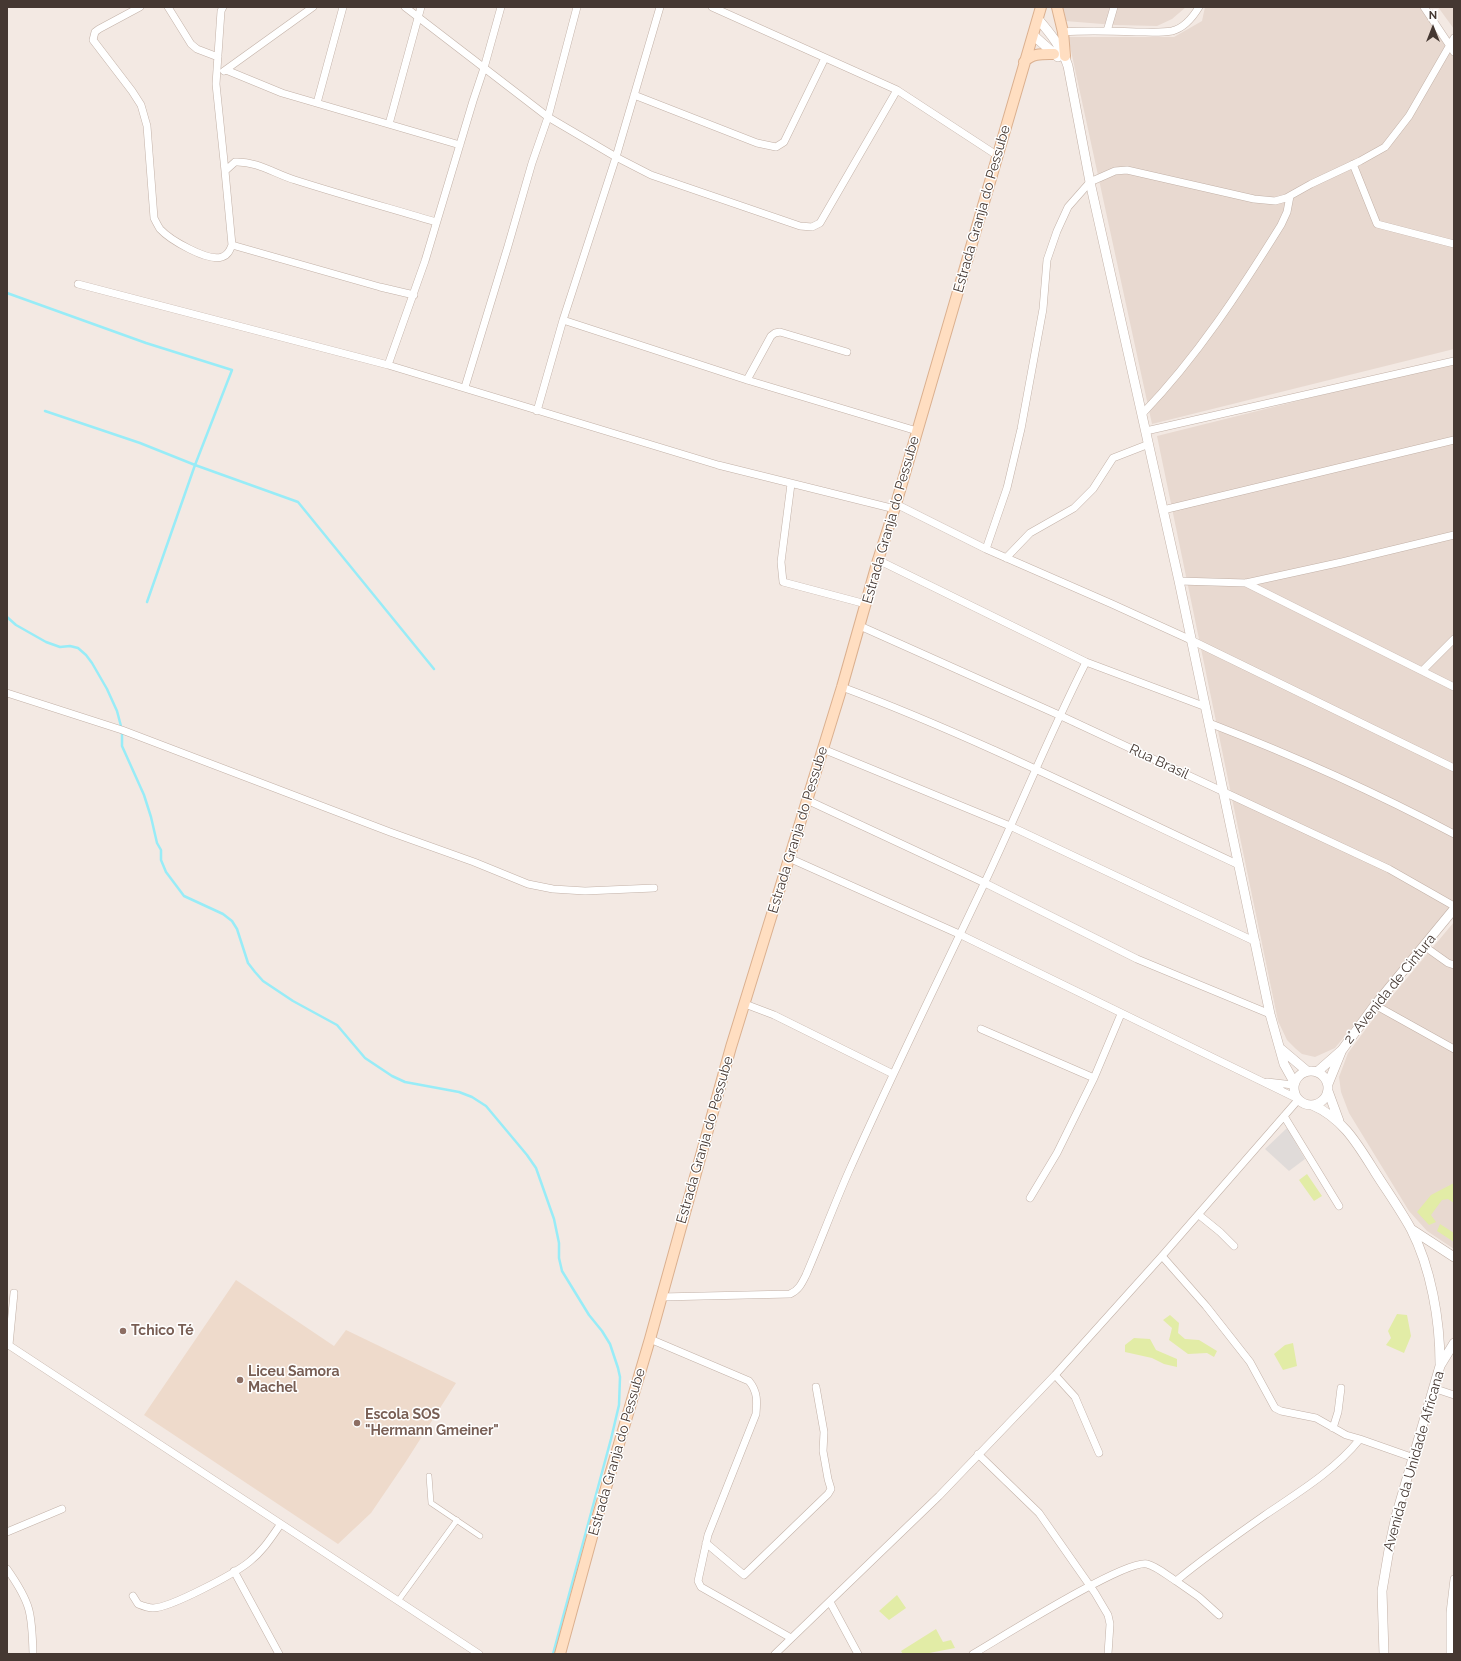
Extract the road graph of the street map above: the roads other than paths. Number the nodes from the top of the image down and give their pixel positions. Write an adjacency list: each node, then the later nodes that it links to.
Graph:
1 (140, 7): 47 (street)
2 (168, 7): 26 (street)
3 (314, 7): 31 (street)
4 (343, 7): 35 (street)
5 (405, 7): 17 (street)
6 (421, 7): 17 (street)
7 (501, 7): 30 (street)
8 (577, 7): 36 (street)
9 (660, 7): 34 (street)
10 (712, 7): 27 (street)
11 (1038, 7): 18 (main road, Estrada Granja do Pessube)
12 (1057, 7): 20 (main road)
13 (1114, 7): 19 (street)
14 (1199, 7): 19 (street)
15 (1424, 7): 23 (street)
16 (222, 8): 26 (street)
17 (419, 17): 30 (street); 37 (street)
18 (1038, 19): 21 (main road, Estrada Granja do Pessube); 25 (street)
19 (1107, 31): 20 (street)
20 (1063, 32): 25 (main road)
21 (1033, 35): 24 (street); 28 (main road, Estrada Granja do Pessube)
22 (1454, 38): 23 (street)
23 (1452, 49): 41 (street)
24 (1054, 54): 28 (main road); 29 (street)
25 (1065, 56): 29 (street)
26 (218, 57): 32 (street)
27 (825, 58): 33 (street); 34 (street)
28 (1024, 62): 39 (main road, Estrada Granja do Pessube)
29 (1068, 66): 43 (street)
30 (484, 68): 36 (street); 38 (street)
31 (226, 70): 32 (street); 35 (street)
32 (217, 76): 42 (street)
33 (897, 90): 39 (street); 40 (street)
34 (634, 95): 40 (street)
35 (317, 103): 37 (street)
36 (548, 117): 40 (street); 55 (street)
37 (388, 124): 38 (street)
38 (460, 145): 45 (street)
39 (998, 156): 58 (main road, Estrada Granja do Pessube)
40 (616, 157): 50 (street)
41 (1353, 164): 44 (street); 46 (street)
42 (225, 171): 45 (street); 47 (street)
43 (1090, 182): 44 (street); 57 (street); 66 (street)
44 (1290, 196): 57 (street)
45 (436, 222): 49 (street)
46 (1454, 244)
47 (232, 245): 49 (street)
48 (78, 284): 53 (street)
49 (414, 295): 53 (street)
50 (563, 320): 54 (street); 56 (street)
51 (847, 352): 54 (street)
52 (1454, 361): 59 (street)
53 (388, 365): 55 (street)
54 (747, 380): 58 (street)
55 (465, 387): 56 (street)
56 (537, 411): 62 (street)
57 (1143, 413): 59 (street)
58 (917, 431): 63 (main road, Estrada Granja do Pessube)
59 (1146, 431): 61 (street)
60 (1454, 440): 64 (street)
61 (1149, 444): 64 (street); 67 (street)
62 (791, 484): 63 (street); 71 (street)
63 (895, 507): 66 (street); 68 (main road, Estrada Granja do Pessube)
64 (1163, 510): 69 (street)
65 (1454, 535): 70 (street)
66 (986, 549): 67 (street)
67 (1006, 558): 74 (street)
68 (878, 560): 71 (main road, Estrada Granja do Pessube); 75 (street)
69 (1179, 581): 70 (street); 74 (street)
70 (1246, 583): 76 (street)
71 (866, 604): 72 (main road, Estrada Granja do Pessube)
72 (860, 626): 78 (main road, Estrada Granja do Pessube); 81 (street, Rua Brasil)
73 (1454, 639): 76 (street)
74 (1191, 640): 80 (street); 84 (street)
75 (1086, 662): 80 (street); 81 (street)
76 (1422, 671): 77 (street)
77 (1454, 686)
78 (842, 687): 83 (main road, Estrada Granja do Pessube); 85 (street)
79 (7, 692): 93 (street)
80 (1206, 707): 82 (street)
81 (1059, 715): 85 (street); 86 (street, Rua Brasil)
82 (1209, 723): 86 (street); 89 (street)
83 (823, 749): 87 (main road, Estrada Granja do Pessube); 88 (street)
84 (1454, 768)
85 (1036, 770): 88 (street); 91 (street)
86 (1225, 793): 91 (street); 94 (street, Rua Brasil)
87 (807, 800): 90 (main road, Estrada Granja do Pessube); 92 (street)
88 (1010, 826): 92 (street); 96 (street)
89 (1454, 834)
90 (789, 858): 95 (street); 99 (main road, Estrada Granja do Pessube)
91 (1239, 865): 96 (street)
92 (985, 883): 95 (street); 102 (street)
93 (654, 888)
94 (1454, 908): 97 (street, 2° Avenida de Cintura)
95 (959, 934): 101 (street); 109 (street)
96 (1256, 942): 102 (street)
97 (1424, 946): 98 (street); 100 (street, 2° Avenida de Cintura)
98 (1454, 965)
99 (745, 1004): 109 (street); 126 (main road, Estrada Granja do Pessube)
100 (1376, 1005): 105 (street); 106 (street, 2° Avenida de Cintura)
101 (1122, 1014): 110 (street); 111 (street)
102 (1270, 1014): 104 (street)
103 (981, 1029): 110 (street)
104 (1281, 1049): 107 (street); 112 (street)
105 (1454, 1049)
106 (1342, 1050): 108 (street); 113 (street)
107 (1307, 1071): 108 (street); 112 (street)
108 (1317, 1072): 113 (street)
109 (893, 1074): 126 (street)
110 (1094, 1078): 118 (street)
111 (1264, 1082): 112 (street); 114 (street)
112 (1294, 1084): 114 (street)
113 (1328, 1087): 115 (street); 117 (street)
114 (1297, 1099): 115 (street); 116 (street)
115 (1312, 1105): 117 (street)
116 (1284, 1116): 119 (street); 120 (street)
117 (1339, 1121): 121 (street)
118 (1030, 1198)
119 (1339, 1206)
120 (1199, 1215): 122 (street); 123 (street)
121 (1411, 1229): 124 (street); 130 (street)
122 (1234, 1246)
123 (1162, 1256): 131 (street); 136 (street)
124 (1454, 1257)
125 (14, 1293): 129 (street)
126 (661, 1297): 127 (main road, Estrada Granja do Pessube)
127 (650, 1339): 147 (street); 161 (main road, Estrada Granja do Pessube)
128 (1454, 1343): 130 (street, Avenida da Unidade Africana)
129 (8, 1345): 144 (street)
130 (1440, 1366): 134 (street, Avenida da Unidade Africana)
131 (1055, 1375): 138 (street); 139 (street)
132 (816, 1387): 147 (street)
133 (1341, 1388): 136 (street)
134 (1434, 1388): 135 (street); 140 (street, Avenida da Unidade Africana)
135 (1454, 1394)
136 (1333, 1428): 137 (street)
137 (1360, 1439): 140 (street); 151 (street)
138 (1099, 1453)
139 (978, 1454): 152 (street); 155 (street)
140 (1414, 1458): 166 (street, Avenida da Unidade Africana)
141 (429, 1476): 143 (street)
142 (62, 1509): 145 (street)
143 (457, 1520): 146 (street); 154 (street)
144 (280, 1524): 149 (street); 154 (street)
145 (7, 1532)
146 (480, 1536)
147 (706, 1543): 157 (street)
148 (7, 1569): 158 (street)
149 (234, 1571): 153 (street); 159 (street)
150 (1454, 1579): 167 (street)
151 (1176, 1581): 152 (street); 156 (street)
152 (1089, 1585): 164 (street); 165 (street)
153 (133, 1596)
154 (398, 1601): 160 (street)
155 (830, 1602): 157 (street); 163 (street)
156 (1220, 1615)
157 (791, 1638): 162 (street)
158 (33, 1654)
159 (279, 1654)
160 (479, 1654)
161 (560, 1654)
162 (775, 1654)
163 (858, 1654)
164 (973, 1654)
165 (1108, 1654)
166 (1384, 1654)
167 (1450, 1654)

